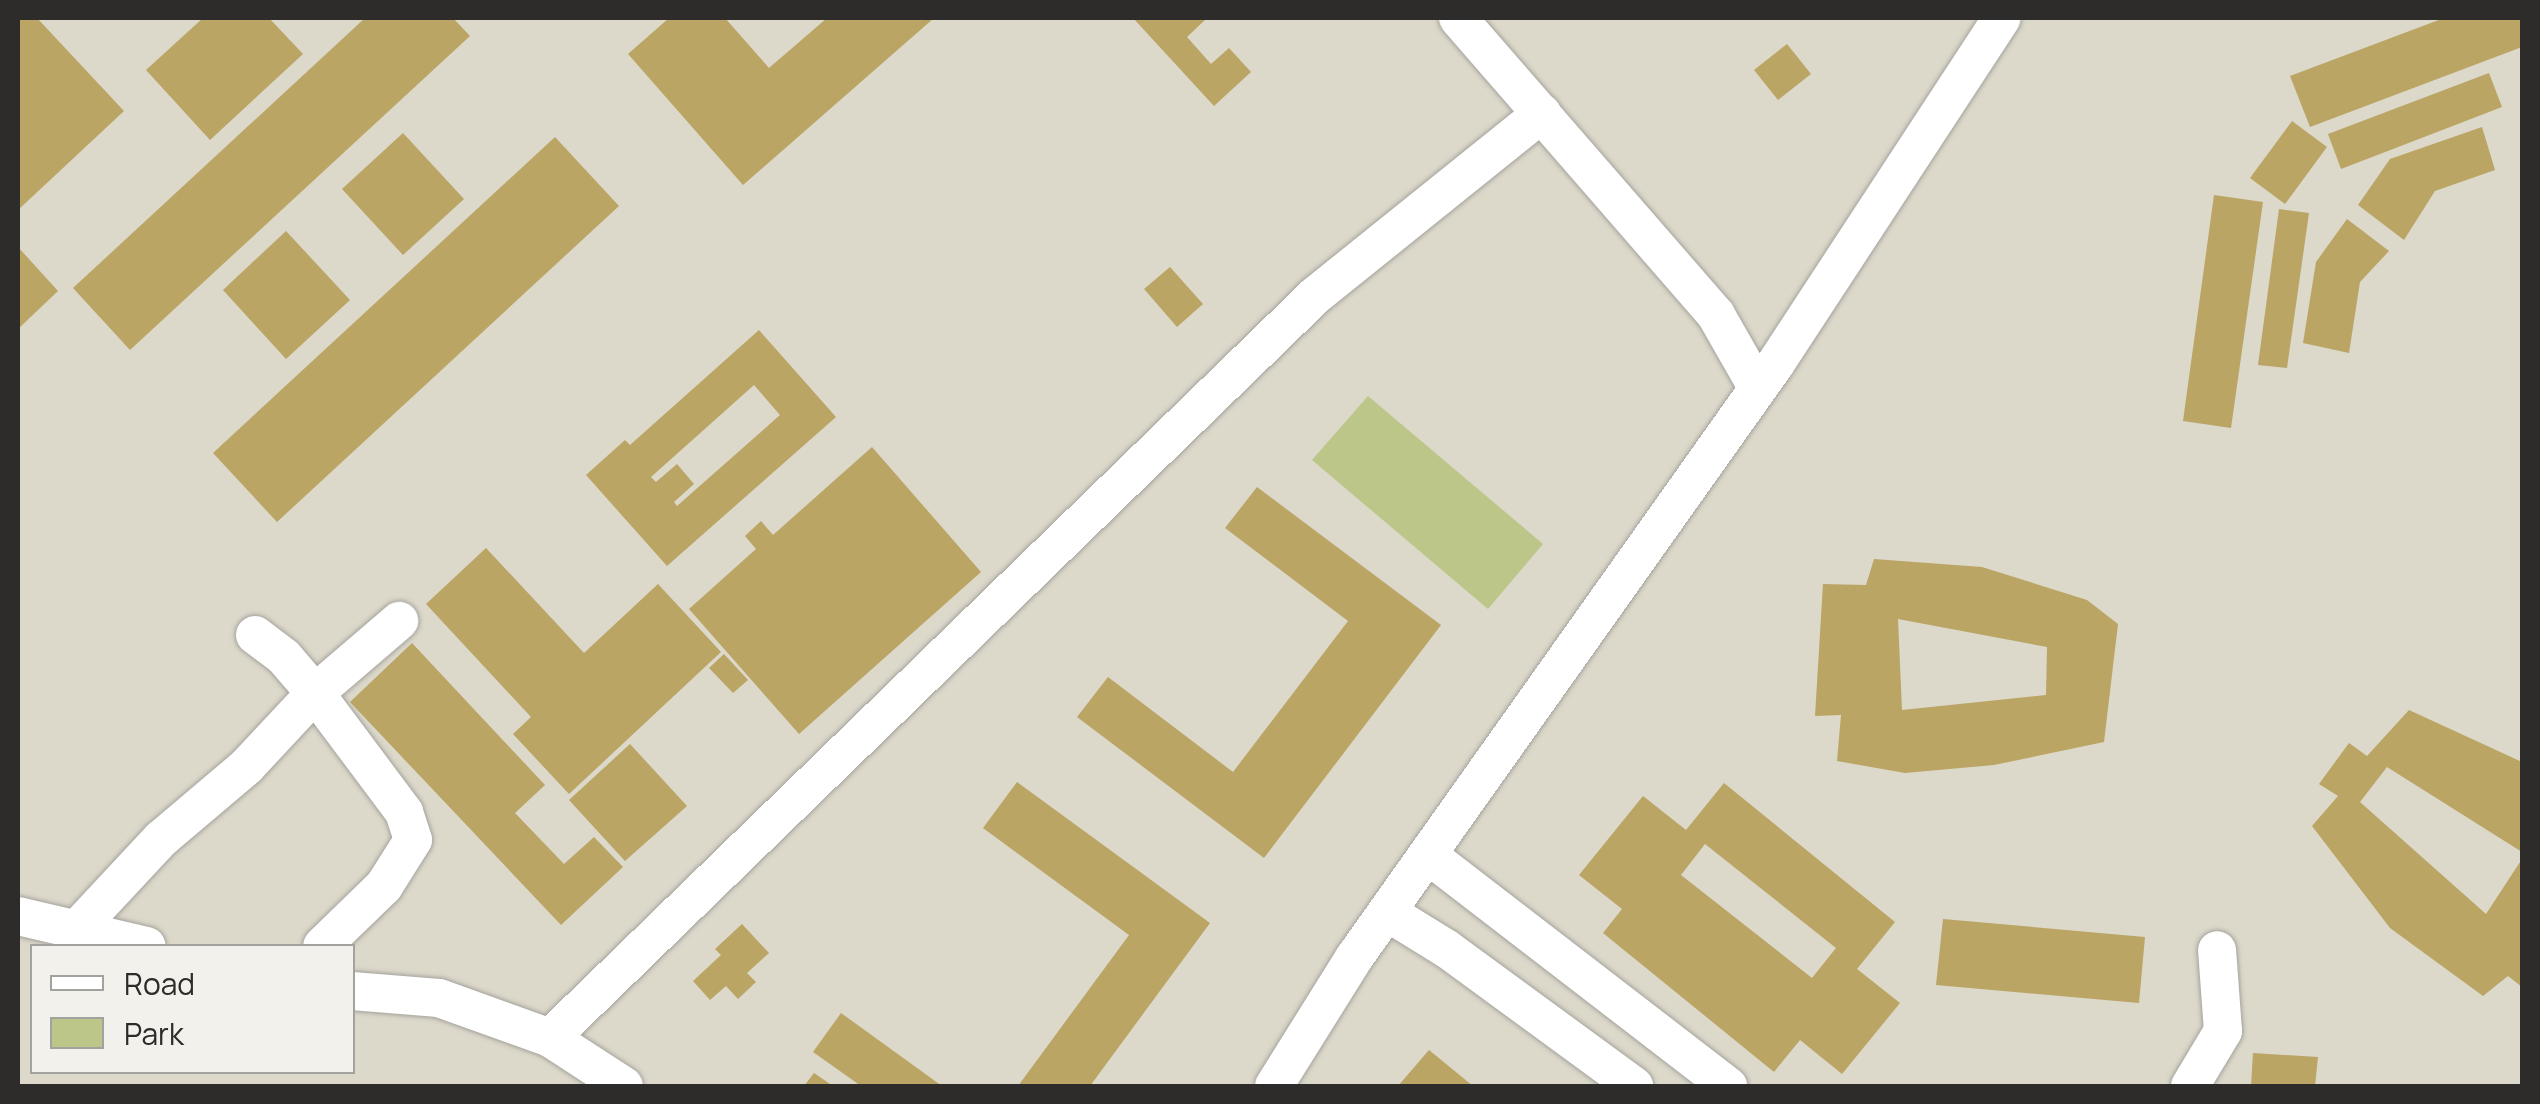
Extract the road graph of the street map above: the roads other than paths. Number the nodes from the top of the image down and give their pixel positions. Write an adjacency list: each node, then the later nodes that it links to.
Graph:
1 (1458, 18): 3 (street)
2 (2002, 18): 4 (street)
3 (1542, 113): 4 (street); 16 (street)
4 (1757, 387): 8 (street)
5 (398, 621): 7 (street)
6 (256, 635): 7 (street)
7 (315, 693): 11 (street); 13 (street)
8 (1428, 856): 9 (street); 20 (street)
9 (1388, 912): 18 (street); 19 (street)
10 (18, 916): 11 (street)
11 (77, 930): 12 (street)
12 (138, 944)
13 (324, 944)
14 (2217, 950): 21 (street)
15 (355, 991): 16 (street)
16 (550, 1038): 17 (street)
17 (624, 1086)
18 (1274, 1086)
19 (1634, 1086)
20 (1728, 1086)
21 (2190, 1086)

